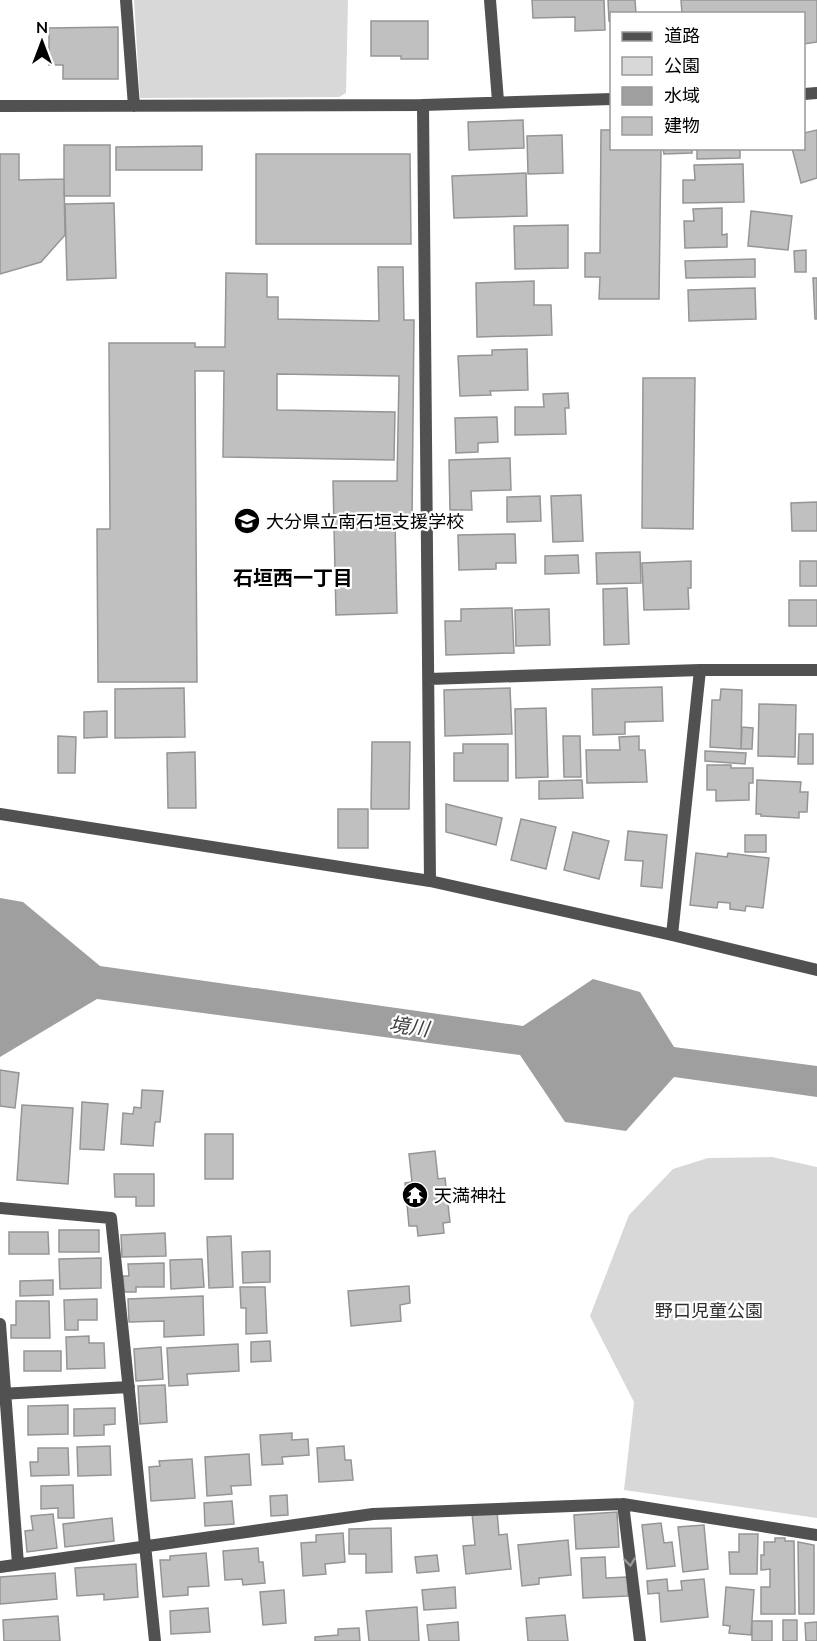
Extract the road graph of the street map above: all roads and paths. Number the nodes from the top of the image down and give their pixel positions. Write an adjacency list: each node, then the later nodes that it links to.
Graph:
1 (126, 0): 7 (street)
2 (490, 0): 4 (street)
3 (610, 99): 4 (street)
4 (498, 101): 5 (street)
5 (423, 105): 7 (street); 10 (street)
6 (0, 106): 7 (street)
7 (134, 106)
8 (700, 670): 9 (street); 10 (street); 13 (street)
9 (817, 670)
10 (429, 679): 12 (street)
11 (0, 814): 12 (street)
12 (430, 881): 13 (street)
13 (672, 935): 14 (street)
14 (817, 970)
15 (0, 1208): 17 (street)
16 (0, 1324): 18 (street)
17 (129, 1387): 18 (street); 21 (street)
18 (3, 1393): 22 (street)
19 (623, 1503): 20 (street); 21 (street); 25 (street, one-way to 25)
20 (817, 1535)
21 (145, 1545): 22 (street); 24 (street)
22 (18, 1564): 23 (street)
23 (0, 1567)
24 (154, 1641)
25 (640, 1641)

